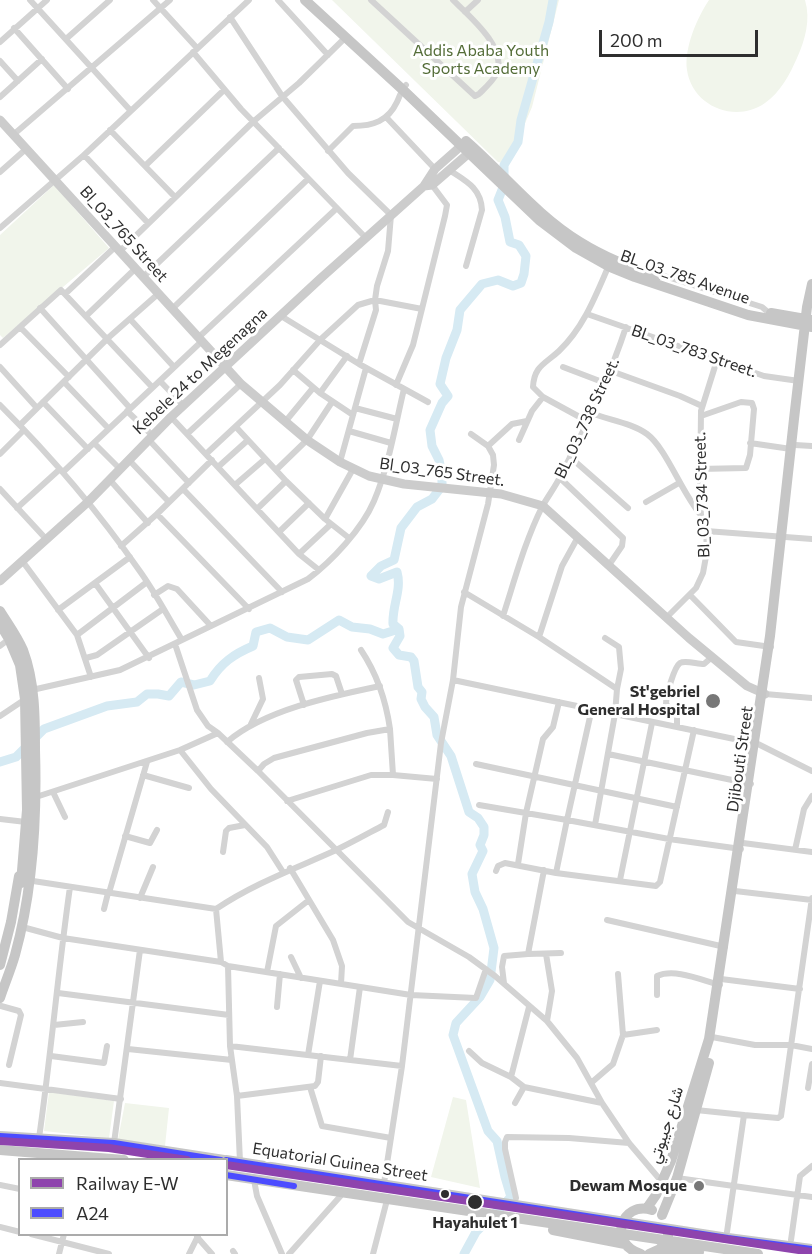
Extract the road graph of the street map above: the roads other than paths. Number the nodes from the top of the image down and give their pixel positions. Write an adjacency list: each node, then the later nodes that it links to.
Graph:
1 (30, 0): 13 (street)
2 (47, 0): 13 (street)
3 (110, 0): 19 (street)
4 (153, 0): 14 (street)
5 (170, 0): 14 (street)
6 (249, 0): 16 (street)
7 (278, 0): 22 (street)
8 (305, 0): 18 (main road)
9 (314, 0): 27 (main road)
10 (371, 0): 15 (street)
11 (453, 0): 15 (street)
12 (478, 0): 15 (street)
13 (38, 8): 17 (street); 19 (street)
14 (161, 9): 21 (street); 25 (street)
15 (465, 12)
16 (230, 17): 21 (street); 30 (street)
17 (14, 28): 20 (street); 23 (street)
18 (346, 37): 22 (street); 27 (main road)
19 (66, 39): 25 (street)
20 (0, 42)
21 (195, 50): 29 (street); 32 (street)
22 (328, 55): 30 (street)
23 (42, 59): 26 (street); 28 (street)
24 (0, 61): 26 (street)
25 (92, 68): 28 (street); 32 (street)
26 (18, 81): 31 (street)
27 (404, 87): 33 (street); 40 (main road); 44 (main road)
28 (68, 89): 37 (street)
29 (224, 90): 35 (street); 43 (street)
30 (282, 96): 35 (street); 41 (street)
31 (0, 98)
32 (130, 110): 36 (street)
33 (386, 117): 41 (street); 45 (street)
34 (0, 121): 37 (street, Bl_03_765 Street)
35 (254, 121): 38 (street); 51 (street)
36 (110, 130): 42 (street); 43 (street)
37 (13, 135): 39 (street, Bl_03_765 Street)
38 (279, 148): 49 (street); 61 (street)
39 (26, 149): 47 (street); 48 (street, Bl_03_765 Street)
40 (465, 149): 44 (main road); 45 (street); 46 (street, Kebele 24 to Megenagna)
41 (328, 151): 53 (street)
42 (84, 155): 48 (street); 54 (street)
43 (146, 165): 51 (street)
44 (489, 167): 58 (main road, BL_03_785 Avenue)
45 (435, 169): 50 (street)
46 (449, 170): 50 (street, Kebele 24 to Megenagna); 59 (street)
47 (0, 172)
48 (54, 179): 55 (street); 57 (street, Bl_03_765 Street)
49 (308, 179): 52 (street); 67 (street)
50 (428, 186): 53 (street, Kebele 24 to Megenagna); 68 (street)
51 (175, 196): 54 (street)
52 (337, 208): 56 (street); 78 (street)
53 (391, 215): 56 (street, Kebele 24 to Megenagna); 65 (street)
54 (148, 223): 57 (street)
55 (0, 228)
56 (366, 238): 71 (street, Kebele 24 to Megenagna)
57 (117, 249): 60 (street, Bl_03_765 Street); 63 (street)
58 (609, 263): 69 (street); 73 (main road, BL_03_785 Avenue); 73 (main road, BL_03_785 Avenue)
59 (466, 266)
60 (135, 269): 61 (street, Bl_03_765 Street); 70 (street)
61 (143, 277): 64 (street, Bl_03_765 Street)
62 (812, 284): 74 (main road, Djibouti Street)
63 (65, 294): 66 (street); 70 (street)
64 (158, 294): 67 (street, Bl_03_765 Street); 72 (street)
65 (375, 300): 68 (street); 79 (street); 84 (street)
66 (40, 308): 75 (street); 82 (street)
67 (172, 309): 78 (street, Bl_03_765 Street)
68 (422, 309): 97 (street)
69 (587, 314): 76 (street, BL_03_783 Street.); 102 (street)
70 (86, 316): 77 (street)
71 (281, 316): 79 (street); 88 (street, Kebele 24 to Megenagna)
72 (130, 319): 77 (street); 87 (street)
73 (788, 320): 74 (main road, BL_03_785 Avenue); 74 (main road)
74 (809, 321): 94 (main road, Djibouti Street)
75 (20, 327): 80 (street); 92 (street)
76 (626, 327): 83 (street, BL_03_783 Street.); 91 (street, BL_03_738 Street.)
77 (108, 338): 82 (street); 98 (street)
78 (200, 339): 87 (street); 88 (street, Bl_03_765 Street)
79 (321, 339): 81 (street); 90 (street)
80 (2, 340)
81 (347, 356): 84 (street); 101 (street)
82 (86, 360): 92 (street); 112 (street)
83 (717, 360): 94 (street, BL_03_783 Street.); 109 (street, Bl_03_734 Street.)
84 (359, 364): 89 (street)
85 (563, 366): 95 (street)
86 (0, 367): 110 (street)
87 (174, 367): 93 (street)
88 (226, 368): 96 (street, Bl_03_765 Street.); 108 (street, Kebele 24 to Megenagna)
89 (366, 368): 97 (street); 111 (street)
90 (293, 370): 99 (street); 104 (street)
91 (611, 371): 95 (street, BL_03_738 Street.); 109 (street)
92 (67, 379): 103 (street); 123 (street)
93 (160, 381): 98 (street); 108 (street)
94 (801, 381): 136 (main road, Djibouti Street)
95 (605, 383): 113 (street, BL_03_738 Street.)
96 (241, 384): 104 (street, Bl_03_765 Street.); 125 (street)
97 (396, 385): 100 (street)
98 (153, 387): 112 (street)
99 (313, 388): 101 (street); 120 (street)
100 (404, 389): 106 (street); 117 (street)
101 (320, 393): 105 (street)
102 (543, 397): 118 (street); 119 (street)
103 (43, 402): 110 (street); 137 (street)
104 (261, 402): 120 (street, Bl_03_765 Street.); 121 (street)
105 (332, 402): 114 (street); 129 (street)
106 (428, 402)
107 (0, 405): 122 (street)
108 (184, 406): 116 (street, Kebele 24 to Megenagna)
109 (702, 406): 115 (street, Bl_03_734 Street.)
110 (37, 408): 122 (street)
111 (355, 408): 114 (street); 117 (street)
112 (128, 409): 123 (street); 127 (street)
113 (591, 413): 119 (street, BL_03_738 Street.); 156 (street)
114 (353, 416): 124 (street)
115 (701, 416): 133 (street); 148 (street, Bl_03_734 Street.)
116 (171, 417): 125 (street); 127 (street, Kebele 24 to Megenagna)
117 (397, 419): 132 (street)
118 (527, 421): 130 (street); 134 (street)
119 (587, 421): 140 (street, BL_03_738 Street.)
120 (285, 422): 129 (street, Bl_03_765 Street.)
121 (236, 427): 128 (street); 139 (street)
122 (22, 428): 138 (street); 150 (street)
123 (108, 428): 131 (street)
124 (349, 431): 132 (street); 144 (street)
125 (187, 434): 139 (street)
126 (471, 434): 134 (street)
127 (151, 438): 142 (street, Kebele 24 to Megenagna); 155 (street)
128 (248, 440): 141 (street); 145 (street)
129 (307, 440): 144 (street, Bl_03_765 Street.); 149 (street)
130 (519, 440)
131 (94, 443): 137 (street); 146 (street)
132 (391, 443): 153 (street)
133 (750, 444): 136 (street); 148 (street)
134 (488, 446): 160 (street)
135 (812, 446): 136 (street)
136 (793, 448): 176 (main road, Djibouti Street)
137 (88, 449): 150 (street)
138 (0, 454)
139 (206, 454): 143 (street)
140 (570, 457): 151 (street, BL_03_738 Street.); 167 (street)
141 (265, 459): 149 (street); 157 (street)
142 (129, 460): 146 (street, Kebele 24 to Megenagna); 162 (street)
143 (212, 460): 145 (street); 155 (street)
144 (340, 462): 147 (street, Bl_03_765 Street.)
145 (219, 467): 157 (street)
146 (120, 469): 152 (street, Kebele 24 to Megenagna)
147 (353, 469): 153 (street, Bl_03_765 Street.); 171 (street)
148 (699, 469): 170 (street, Bl_03_734 Street.)
149 (276, 470): 154 (street)
150 (61, 471): 161 (street); 166 (street)
151 (560, 478): 165 (street, BL_03_738 Street.); 185 (street)
152 (109, 479): 161 (street, Kebele 24 to Megenagna); 172 (street)
153 (382, 480): 160 (street, Bl_03_765 Street.); 178 (street)
154 (286, 481): 164 (street); 168 (street)
155 (189, 483): 159 (street)
156 (679, 483): 163 (street); 170 (street)
157 (236, 484): 168 (street)
158 (0, 489): 166 (street)
159 (183, 489): 162 (street); 190 (street)
160 (489, 493): 165 (street, Bl_03_765 Street.); 191 (street)
161 (88, 502): 180 (street, Kebele 24 to Megenagna); 181 (street)
162 (169, 502): 169 (street)
163 (646, 502)
164 (309, 503): 171 (street); 175 (street)
165 (543, 506): 177 (street, Bl_03_765 Street.); 199 (street, BL_03_738 Street.)
166 (17, 508): 180 (street)
167 (628, 508)
168 (257, 509): 175 (street)
169 (157, 514): 172 (street); 196 (street)
170 (701, 516): 174 (street, Bl_03_734 Street.)
171 (325, 519): 173 (street)
172 (148, 523): 181 (street)
173 (331, 524): 178 (street); 182 (street)
174 (706, 531): 176 (street); 193 (street, Bl_03_734 Street.)
175 (279, 532): 182 (street)
176 (783, 536): 179 (street); 210 (main road, Djibouti Street)
177 (578, 537): 185 (street, Bl_03_765 Street.); 205 (street)
178 (349, 538): 186 (street)
179 (812, 538)
180 (47, 540): 184 (street, Kebele 24 to Megenagna)
181 (121, 546): 183 (street)
182 (299, 554): 186 (street)
183 (130, 557): 188 (street); 189 (street)
184 (22, 562): 187 (street, Kebele 24 to Megenagna); 197 (street)
185 (609, 565): 200 (street, Bl_03_765 Street.)
186 (319, 570): 190 (street)
187 (0, 581)
188 (147, 582): 192 (street); 194 (street)
189 (95, 583): 194 (street); 197 (street)
190 (282, 592): 196 (street)
191 (464, 592): 199 (street); 217 (street)
192 (154, 595): 195 (street); 202 (street)
193 (690, 595): 200 (street, Bl_03_734 Street.); 210 (street)
194 (113, 608): 203 (street); 204 (street)
195 (163, 609): 203 (street); 207 (street)
196 (249, 609): 202 (street)
197 (58, 610): 204 (street)
198 (0, 611): 220 (main road)
199 (503, 616): 205 (street)
200 (666, 618): 212 (street, Bl_03_765 Street.)
201 (0, 624): 208 (main road)
202 (211, 626): 207 (street)
203 (131, 633): 213 (street); 214 (street)
204 (77, 634): 213 (street)
205 (539, 637): 219 (street)
206 (605, 638): 219 (street)
207 (182, 640): 209 (street)
208 (4, 643): 224 (main road)
209 (175, 644): 214 (street); 237 (street)
210 (770, 646): 221 (main road, Djibouti Street)
211 (361, 650): 218 (street)
212 (712, 657): 221 (street, Bl_03_765 Street.); 233 (street)
213 (86, 658): 215 (street)
214 (149, 658): 215 (street)
215 (91, 677): 220 (street)
216 (260, 678): 232 (street)
217 (453, 680): 225 (street); 252 (street)
218 (380, 686): 222 (street); 235 (street)
219 (617, 688): 230 (street)
220 (32, 690): 234 (main road)
221 (763, 693): 223 (street); 239 (main road, Djibouti Street)
222 (342, 694): 227 (street); 227 (street)
223 (812, 698)
224 (25, 699): 229 (street); 234 (main road)
225 (559, 702): 228 (street); 251 (street)
226 (0, 704): 229 (street)
227 (304, 705): 232 (street)
228 (592, 708): 230 (street); 254 (street)
229 (3, 714)
230 (615, 714): 231 (street); 241 (street)
231 (652, 723): 233 (street); 244 (street)
232 (251, 724): 238 (street)
233 (677, 727): 236 (street)
234 (31, 728): 242 (main road)
235 (390, 729): 246 (street); 250 (street)
236 (694, 730): 239 (street); 247 (street)
237 (218, 733): 238 (street); 240 (street)
238 (227, 742): 246 (street)
239 (756, 744): 248 (street); 253 (main road, Djibouti Street)
240 (180, 750): 243 (street); 270 (street)
241 (608, 754): 244 (street); 256 (street)
242 (32, 755): 259 (main road); 269 (main road)
243 (147, 762): 249 (street); 257 (street)
244 (645, 762): 247 (street); 260 (street)
245 (476, 764): 251 (street)
246 (258, 771): 261 (street)
247 (685, 771): 253 (street); 263 (street)
248 (812, 771)
249 (143, 775): 255 (street); 274 (street)
250 (393, 775): 252 (street); 261 (street)
251 (534, 777): 254 (street); 265 (street)
252 (437, 779): 301 (street)
253 (750, 783): 276 (main road, Djibouti Street)
254 (574, 784): 256 (street); 268 (street)
255 (189, 788)
256 (600, 789): 260 (street); 271 (street)
257 (53, 792): 259 (street); 266 (street)
258 (812, 796): 278 (street)
259 (36, 797): 282 (main road)
260 (638, 798): 263 (street); 273 (street)
261 (287, 801): 277 (street)
262 (479, 805): 265 (street)
263 (677, 807): 275 (street)
264 (388, 812): 277 (street)
265 (526, 813): 268 (street); 281 (street)
266 (65, 817)
267 (0, 819): 269 (street)
268 (567, 820): 271 (street); 288 (street)
269 (27, 822): 282 (main road)
270 (245, 825): 279 (street); 287 (street)
271 (595, 825): 273 (street)
272 (157, 830): 274 (street)
273 (630, 832): 275 (street); 289 (street)
274 (125, 836): 293 (street)
275 (669, 839): 276 (street); 289 (street)
276 (741, 847): 278 (street); 292 (main road, Djibouti Street); 303 (main road, Djibouti Street)
277 (335, 850): 284 (street); 301 (street)
278 (795, 850): 280 (street)
279 (223, 852)
280 (812, 852)
281 (518, 864): 285 (street); 286 (street)
282 (27, 867): 290 (main road); 305 (main road); 311 (main road)
283 (153, 867): 294 (street)
284 (290, 868): 287 (street); 295 (street)
285 (544, 870): 288 (street); 307 (street)
286 (496, 871)
287 (283, 872): 298 (street)
288 (556, 873): 289 (street)
289 (620, 880)
290 (33, 881): 291 (street); 300 (main road)
291 (70, 887): 293 (street); 302 (street)
292 (735, 891): 296 (street); 303 (main road, Djibouti Street)
293 (109, 893): 294 (street); 297 (street)
294 (140, 897): 298 (street)
295 (309, 900): 313 (street); 322 (street)
296 (812, 900): 324 (street)
297 (104, 909)
298 (216, 909): 310 (street)
299 (607, 920): 303 (street)
300 (26, 928): 302 (street); 329 (main road)
301 (418, 929): 314 (street); 326 (street)
302 (63, 938): 304 (street); 325 (street)
303 (725, 947): 321 (main road, Djibouti Street)
304 (140, 950): 310 (street); 328 (street)
305 (13, 951): 318 (main road); 329 (main road)
306 (561, 953): 308 (street)
307 (528, 954): 308 (street); 320 (street)
308 (546, 954): 333 (street)
309 (291, 957): 317 (street)
310 (220, 962): 312 (street)
311 (0, 965)
312 (228, 966): 313 (street); 332 (street)
313 (267, 972): 315 (street)
314 (490, 972): 320 (street); 326 (street)
315 (280, 974): 317 (street); 330 (street)
316 (618, 974): 337 (street)
317 (301, 978): 319 (street)
318 (0, 980)
319 (320, 981): 322 (street); 346 (street)
320 (504, 983): 331 (street)
321 (720, 983): 324 (street); 327 (street); 338 (main road, Djibouti Street); 342 (main road, Djibouti Street)
322 (341, 984): 323 (street)
323 (360, 987): 326 (street); 350 (street)
324 (800, 989): 339 (street)
325 (58, 993): 328 (street); 335 (street)
326 (411, 994): 353 (street)
327 (657, 995)
328 (134, 1002): 332 (street); 343 (street)
329 (0, 1004): 352 (street)
330 (277, 1007)
331 (529, 1007): 333 (street); 354 (street)
332 (229, 1015): 341 (street)
333 (547, 1021): 356 (street)
334 (83, 1022): 335 (street)
335 (54, 1025): 347 (street)
336 (657, 1030): 337 (street)
337 (623, 1035): 356 (street)
338 (712, 1037): 339 (street); 365 (main road, Djibouti Street)
339 (791, 1045): 344 (street); 366 (street)
340 (107, 1046): 347 (street)
341 (230, 1046): 346 (street); 349 (street)
342 (706, 1048): 382 (main road, شارع جيبوتي)
343 (128, 1049): 349 (street); 362 (street)
344 (812, 1050)
345 (469, 1051): 354 (street)
346 (308, 1055): 348 (street)
347 (51, 1056): 360 (street)
348 (321, 1056): 350 (street); 357 (street)
349 (232, 1060): 361 (street)
350 (350, 1060): 353 (street)
351 (812, 1064): 359 (street)
352 (9, 1065)
353 (402, 1066): 369 (street)
354 (511, 1077): 358 (street)
355 (0, 1083): 360 (street)
356 (591, 1083): 363 (street)
357 (310, 1087): 361 (street); 369 (street)
358 (524, 1087): 363 (street); 364 (street)
359 (808, 1088)
360 (46, 1089): 362 (street); 368 (street)
361 (237, 1096): 377 (street)
362 (121, 1099): 370 (street)
363 (602, 1102): 371 (street)
364 (515, 1103)
365 (696, 1110): 366 (street); 380 (main road, Djibouti Street)
366 (744, 1115): 385 (street)
367 (0, 1136): 368 (main road, Equatorial Guinea Street)
368 (39, 1138): 370 (main road, Equatorial Guinea Street)
369 (391, 1138): 383 (street)
370 (114, 1143): 375 (main road, Equatorial Guinea Street)
371 (629, 1143): 382 (street); 390 (street)
372 (0, 1150): 373 (main road)
373 (79, 1157): 374 (main road)
374 (94, 1158)
375 (212, 1158)
376 (228, 1160): 377 (main road, Equatorial Guinea Street)
377 (240, 1162): 383 (main road, Equatorial Guinea Street)
378 (812, 1166): 388 (street)
379 (228, 1175): 381 (main road, Equatorial Guinea Street)
380 (677, 1178): 385 (street); 395 (main road, Djibouti Street)
381 (254, 1180): 387 (main road, Equatorial Guinea Street); 413 (street)
382 (662, 1182): 392 (main road, شارع جيبوتي)
383 (384, 1183): 390 (main road, Equatorial Guinea Street)
384 (0, 1185): 386 (street)
385 (734, 1187): 388 (street); 398 (street)
386 (18, 1189)
387 (344, 1192): 391 (main road, Equatorial Guinea Street); 414 (street)
388 (798, 1195): 389 (street); 402 (street)
389 (812, 1197)
390 (514, 1199): 394 (main road); 407 (main road, Equatorial Guinea Street)
391 (387, 1200): 393 (main road, Equatorial Guinea Street); 415 (street)
392 (647, 1208): 394 (main road); 395 (main road)
393 (501, 1216): 406 (main road); 408 (main road, Equatorial Guinea Street)
394 (626, 1217): 406 (main road)
395 (665, 1220): 398 (main road); 405 (main road)
396 (0, 1227): 397 (street)
397 (18, 1232)
398 (727, 1232): 402 (main road)
399 (39, 1236): 403 (street)
400 (64, 1236): 403 (street)
401 (198, 1236): 409 (street); 412 (street)
402 (791, 1240): 404 (main road)
403 (62, 1242): 410 (street); 411 (street)
404 (812, 1244)
405 (663, 1247): 408 (main road); 416 (main road)
406 (629, 1249)
407 (812, 1249)
408 (716, 1251): 417 (main road)
409 (192, 1252)
410 (104, 1253)
411 (59, 1254)
412 (212, 1254)
413 (282, 1254)
414 (290, 1254)
415 (373, 1254)
416 (649, 1254)
417 (759, 1254)

